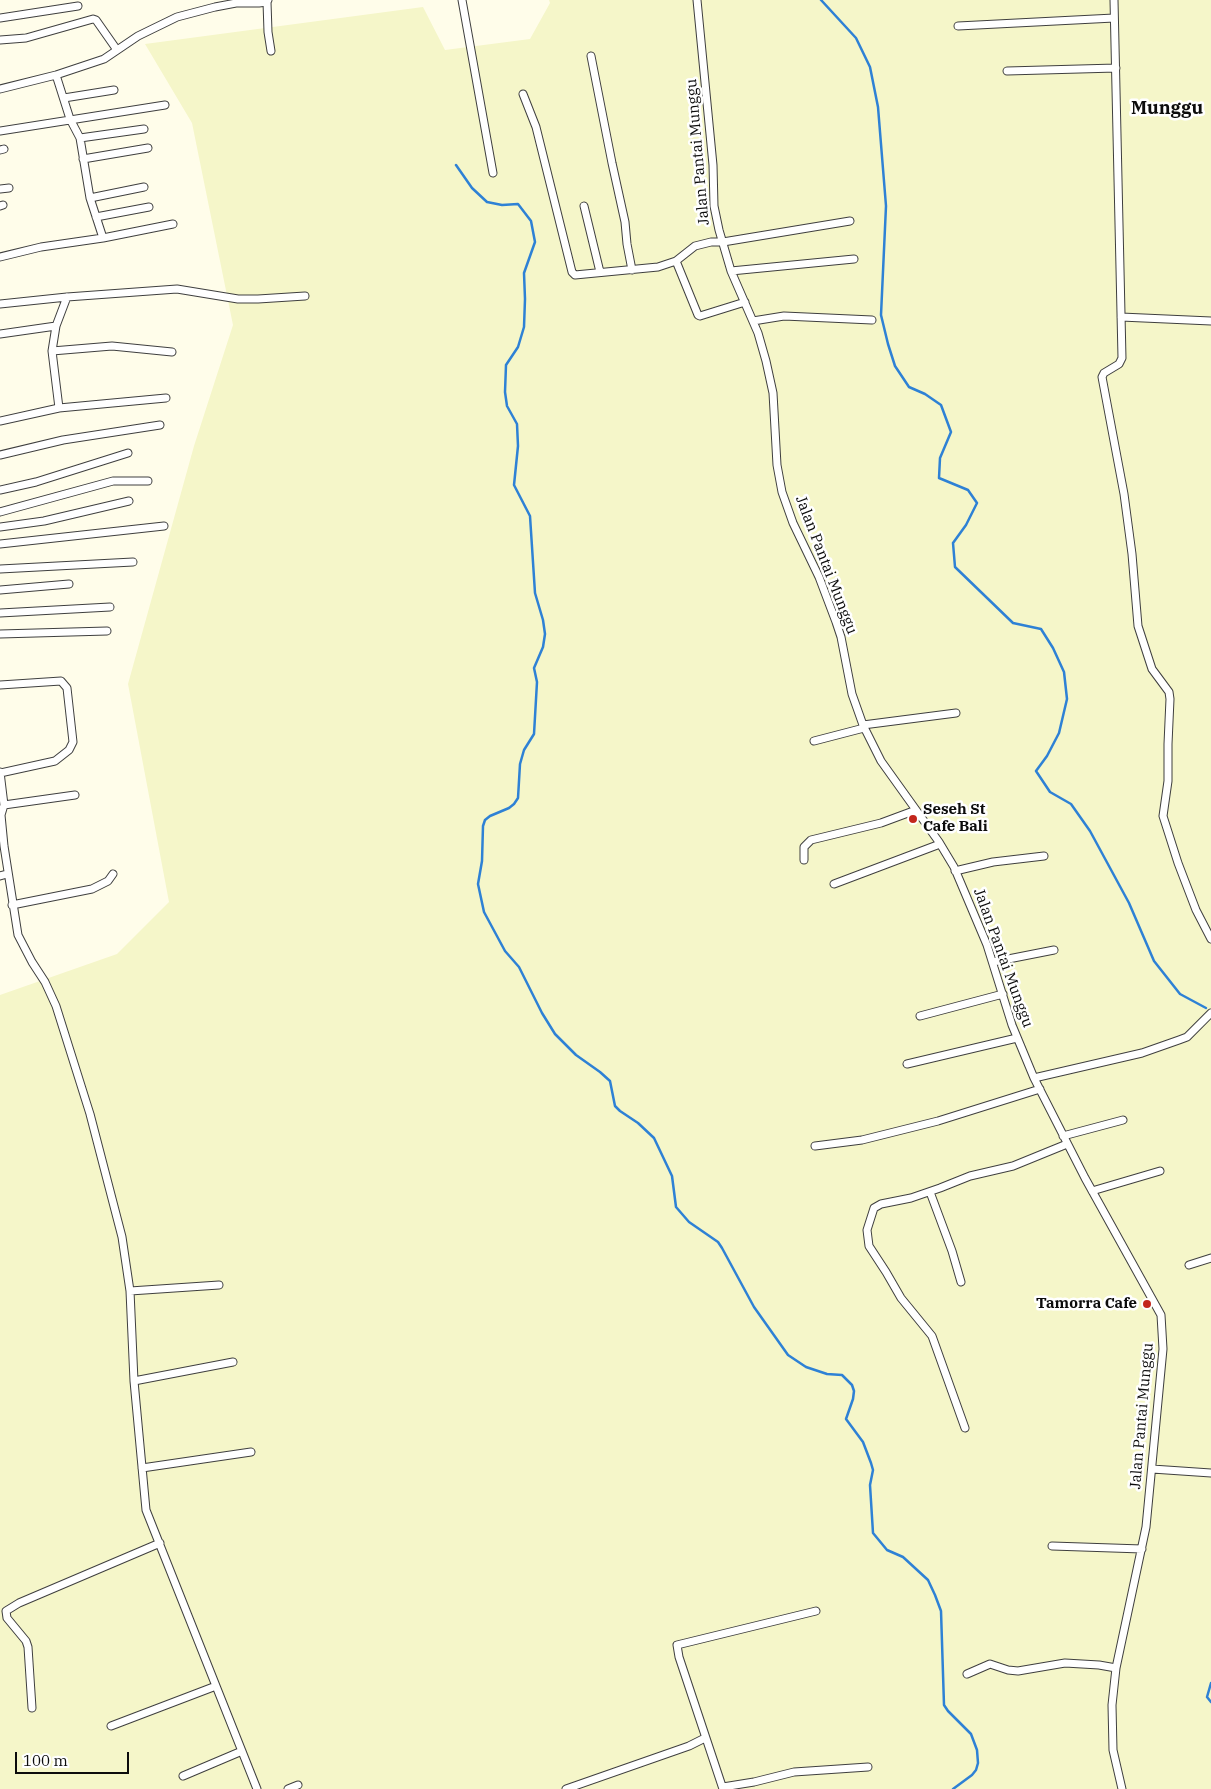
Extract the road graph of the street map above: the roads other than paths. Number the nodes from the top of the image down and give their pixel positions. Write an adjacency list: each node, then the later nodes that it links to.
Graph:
1 (462, 0): 27 (street)
2 (697, 0): 38 (street, Jalan Pantai Munggu)
3 (1114, 0): 7 (street)
4 (267, 1): 10 (street); 11 (street)
5 (78, 6): 6 (street)
6 (0, 18)
7 (1114, 18): 8 (street); 13 (street)
8 (958, 26)
9 (0, 40): 10 (street)
10 (117, 50): 15 (street)
11 (271, 51)
12 (590, 56): 42 (street)
13 (1116, 68): 14 (street); 49 (street)
14 (1007, 71)
15 (56, 75): 16 (street); 19 (street)
16 (0, 89)
17 (114, 90): 19 (street)
18 (523, 94): 44 (street)
19 (64, 98): 21 (street)
20 (165, 105): 21 (street)
21 (70, 119): 23 (street); 24 (street)
22 (144, 128): 24 (street)
23 (0, 131)
24 (80, 138): 26 (street)
25 (148, 148): 26 (street)
26 (83, 159): 31 (street)
27 (493, 173)
28 (144, 187): 31 (street)
29 (9, 188): 30 (street)
30 (0, 189)
31 (90, 198): 34 (street)
32 (584, 206): 44 (street)
33 (148, 207): 34 (street)
34 (96, 217): 37 (street)
35 (850, 221): 38 (street)
36 (172, 224): 37 (street)
37 (102, 238): 39 (street)
38 (723, 242): 41 (street); 43 (street, Jalan Pantai Munggu)
39 (0, 257)
40 (854, 259): 43 (street)
41 (676, 261): 42 (street); 47 (street)
42 (632, 270): 44 (street)
43 (731, 270): 47 (street, Jalan Pantai Munggu)
44 (600, 272)
45 (305, 296): 46 (street)
46 (67, 297): 48 (street); 53 (street)
47 (745, 302): 51 (street, Jalan Pantai Munggu)
48 (0, 304)
49 (1121, 317): 52 (street); 95 (street)
50 (872, 320): 51 (street)
51 (753, 321): 80 (street, Jalan Pantai Munggu)
52 (1211, 321)
53 (56, 326): 54 (street); 55 (street)
54 (0, 334)
55 (52, 351): 56 (street); 58 (street)
56 (172, 352)
57 (166, 398): 58 (street)
58 (59, 408): 59 (street)
59 (0, 421)
60 (160, 425): 62 (street)
61 (128, 453): 64 (street)
62 (0, 456)
63 (148, 481): 66 (street)
64 (0, 490)
65 (129, 501): 68 (street)
66 (0, 512)
67 (164, 526): 69 (street)
68 (0, 527)
69 (0, 544)
70 (133, 562): 71 (street)
71 (0, 569)
72 (69, 584): 73 (street)
73 (0, 590)
74 (110, 607): 75 (street)
75 (0, 613)
76 (108, 631): 77 (street)
77 (0, 634)
78 (0, 685): 82 (street)
79 (956, 713): 80 (street)
80 (863, 726): 81 (street); 85 (street, Jalan Pantai Munggu)
81 (814, 741)
82 (0, 773): 84 (street)
83 (76, 795): 84 (street)
84 (4, 805): 86 (street)
85 (916, 810): 87 (street, Jalan Pantai Munggu); 89 (street)
86 (1, 815): 92 (street)
87 (940, 844): 90 (street, Jalan Pantai Munggu); 93 (street)
88 (1044, 856): 90 (street)
89 (804, 860)
90 (956, 871): 97 (street, Jalan Pantai Munggu)
91 (113, 874): 94 (street)
92 (4, 875): 94 (street)
93 (834, 884)
94 (12, 906): 116 (street)
95 (1211, 939)
96 (1054, 950): 97 (street)
97 (993, 962): 98 (street, Jalan Pantai Munggu)
98 (1003, 994): 100 (street); 101 (street, Jalan Pantai Munggu)
99 (1211, 1013): 103 (street)
100 (920, 1016)
101 (1017, 1038): 102 (street); 103 (street, Jalan Pantai Munggu)
102 (907, 1064)
103 (1034, 1078): 104 (street, Jalan Pantai Munggu)
104 (1040, 1089): 106 (street, Jalan Pantai Munggu); 108 (street)
105 (1123, 1120): 106 (street)
106 (1063, 1136): 107 (street, Jalan Pantai Munggu)
107 (1067, 1144): 110 (street, Jalan Pantai Munggu); 111 (street)
108 (815, 1146)
109 (1160, 1172): 110 (street)
110 (1092, 1191): 122 (street, Jalan Pantai Munggu)
111 (930, 1192): 114 (street); 119 (street)
112 (1211, 1258): 113 (street)
113 (1189, 1265)
114 (961, 1282)
115 (219, 1285): 116 (street)
116 (130, 1291): 118 (street)
117 (233, 1362): 118 (street)
118 (134, 1381): 121 (street)
119 (966, 1428)
120 (251, 1452): 121 (street)
121 (142, 1468): 124 (street)
122 (1152, 1469): 123 (street); 126 (street, Jalan Pantai Munggu)
123 (1211, 1473)
124 (160, 1544): 130 (street); 131 (street)
125 (1052, 1546): 126 (street)
126 (1142, 1549): 128 (street, Jalan Pantai Munggu)
127 (816, 1611): 133 (street)
128 (1116, 1668): 129 (street); 142 (street, Jalan Pantai Munggu)
129 (966, 1674)
130 (216, 1686): 132 (street); 134 (street)
131 (32, 1708)
132 (111, 1726)
133 (705, 1738): 138 (street); 141 (street)
134 (242, 1751): 136 (street); 139 (street)
135 (868, 1767): 138 (street)
136 (183, 1776)
137 (298, 1785): 140 (street)
138 (723, 1788)
139 (257, 1789)
140 (288, 1789)
141 (566, 1789)
142 (1121, 1789)

